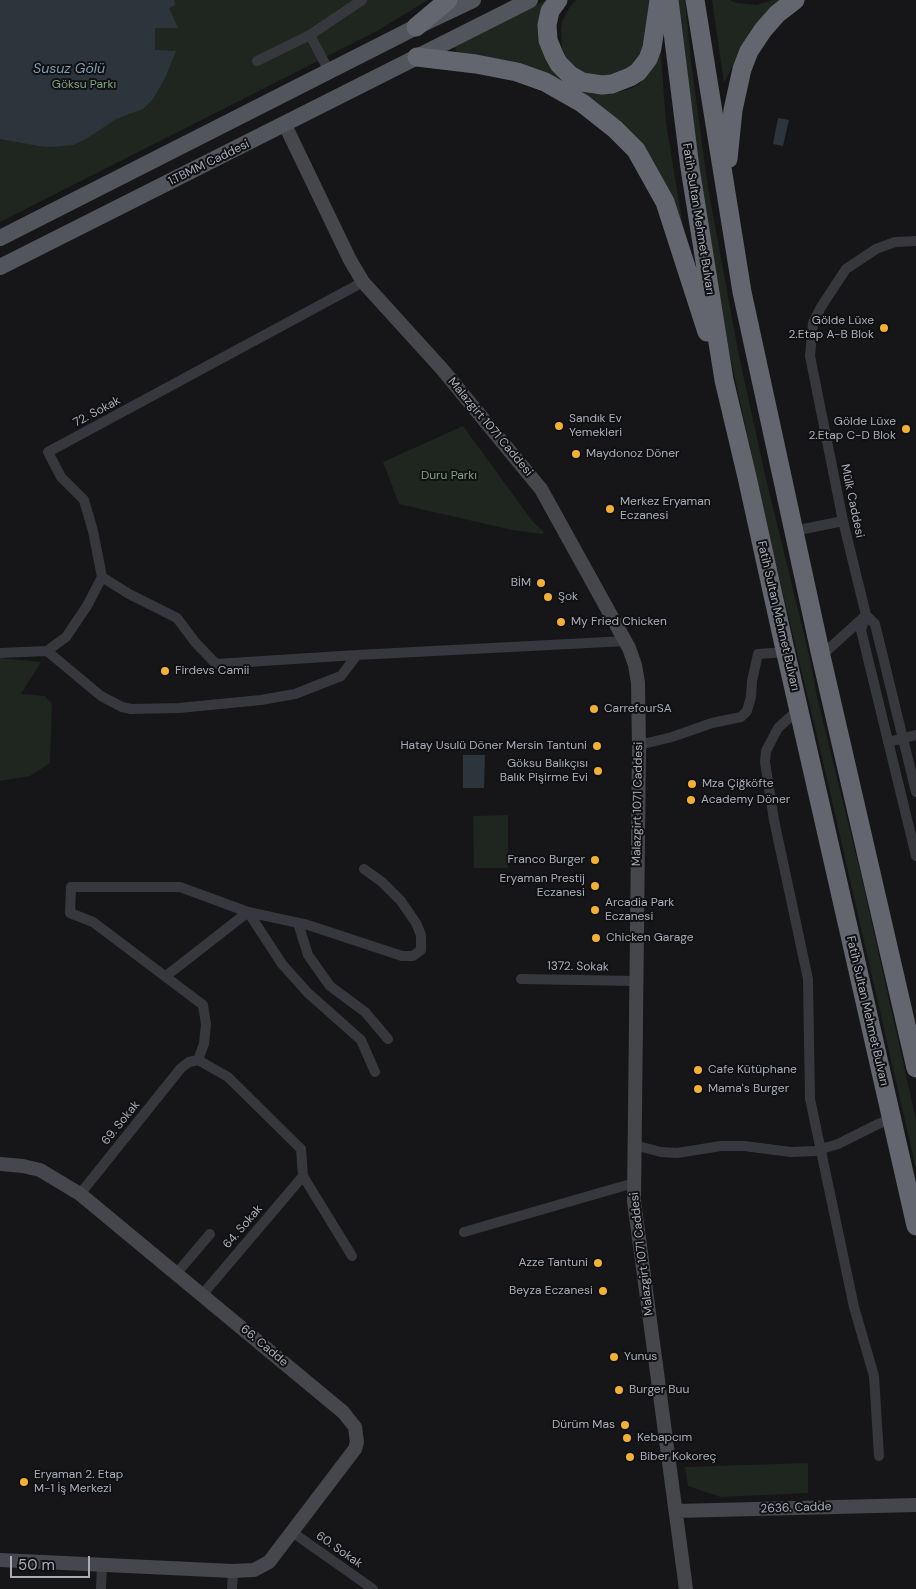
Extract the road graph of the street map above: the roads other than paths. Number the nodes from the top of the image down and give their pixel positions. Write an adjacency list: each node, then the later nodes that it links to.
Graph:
1 (362, 0): 11 (street)
2 (448, 0): 10 (highway)
3 (473, 0): 10 (main road)
4 (530, 0): 12 (main road, 1.TBMM Caddesi)
5 (558, 0): 6 (highway)
6 (659, 0)
7 (669, 0): 21 (highway, Fatih Sultan Mehmet Bulvarı)
8 (695, 0): 16 (highway)
9 (795, 0): 16 (highway)
10 (416, 27): 14 (main road)
11 (310, 35): 13 (street); 14 (street)
12 (417, 58): 15 (main road, 1.TBMM Caddesi); 21 (highway)
13 (257, 61)
14 (329, 71): 17 (main road)
15 (285, 125): 19 (main road, 1.TBMM Caddesi); 20 (street, Malazgirt 1071 Caddesi)
16 (728, 213): 23 (highway)
17 (0, 238)
18 (916, 241): 22 (street, Mülk Caddesi)
19 (0, 267)
20 (363, 282): 24 (street, 72. Sokak); 26 (street, Malazgirt 1071 Caddesi)
21 (724, 380): 28 (highway, Fatih Sultan Mehmet Bulvarı)
22 (843, 521): 23 (street); 25 (street, Mülk Caddesi)
23 (794, 531): 31 (highway)
24 (102, 577): 27 (street); 30 (street)
25 (866, 615): 31 (street); 34 (street, Mülk Caddesi); 35 (street, Mülk Caddesi)
26 (626, 642): 30 (street); 36 (street, Malazgirt 1071 Caddesi)
27 (47, 651): 29 (street); 30 (street)
28 (786, 652): 32 (highway, Fatih Sultan Mehmet Bulvarı); 36 (street)
29 (0, 653)
30 (357, 655)
31 (821, 656): 47 (highway)
32 (799, 709): 49 (highway, Fatih Sultan Mehmet Bulvarı); 51 (street)
33 (916, 735): 34 (street)
34 (903, 738): 35 (street); 37 (street, Mülk Caddesi)
35 (888, 742): 38 (street, Mülk Caddesi)
36 (639, 744): 44 (street, Malazgirt 1071 Caddesi)
37 (916, 792)
38 (916, 856)
39 (364, 869): 41 (street)
40 (248, 912): 41 (street); 42 (street); 42 (street); 48 (street)
41 (298, 923): 45 (street)
42 (166, 976): 46 (street)
43 (521, 979): 44 (street, 1372. Sokak)
44 (636, 981): 50 (street, Malazgirt 1071 Caddesi)
45 (388, 1039)
46 (198, 1060): 53 (street); 55 (street, 69. Sokak)
47 (916, 1068)
48 (375, 1072)
49 (892, 1119): 51 (street); 56 (highway, Fatih Sultan Mehmet Bulvarı)
50 (634, 1145): 51 (street); 54 (street, Malazgirt 1071 Caddesi)
51 (822, 1149): 62 (street)
52 (0, 1164): 55 (street, 66. Cadde)
53 (303, 1176): 59 (street); 61 (street, 64. Sokak)
54 (634, 1183): 57 (street); 64 (street, Malazgirt 1071 Caddesi)
55 (80, 1194): 60 (street, 66. Cadde)
56 (916, 1226)
57 (464, 1232)
58 (210, 1234): 60 (street)
59 (352, 1256)
60 (176, 1274): 61 (street, 66. Cadde)
61 (202, 1295): 65 (street, 66. Cadde)
62 (879, 1456)
63 (916, 1505): 64 (street, 2636. Cadde)
64 (676, 1511): 72 (street, Malazgirt 1071 Caddesi)
65 (292, 1532): 68 (street, 66. Cadde); 71 (street, 60. Sokak)
66 (0, 1560): 67 (street, 66. Cadde)
67 (102, 1565): 68 (street, 66. Cadde); 69 (street)
68 (233, 1571): 70 (street)
69 (101, 1589)
70 (232, 1589)
71 (373, 1589)
72 (686, 1589)

